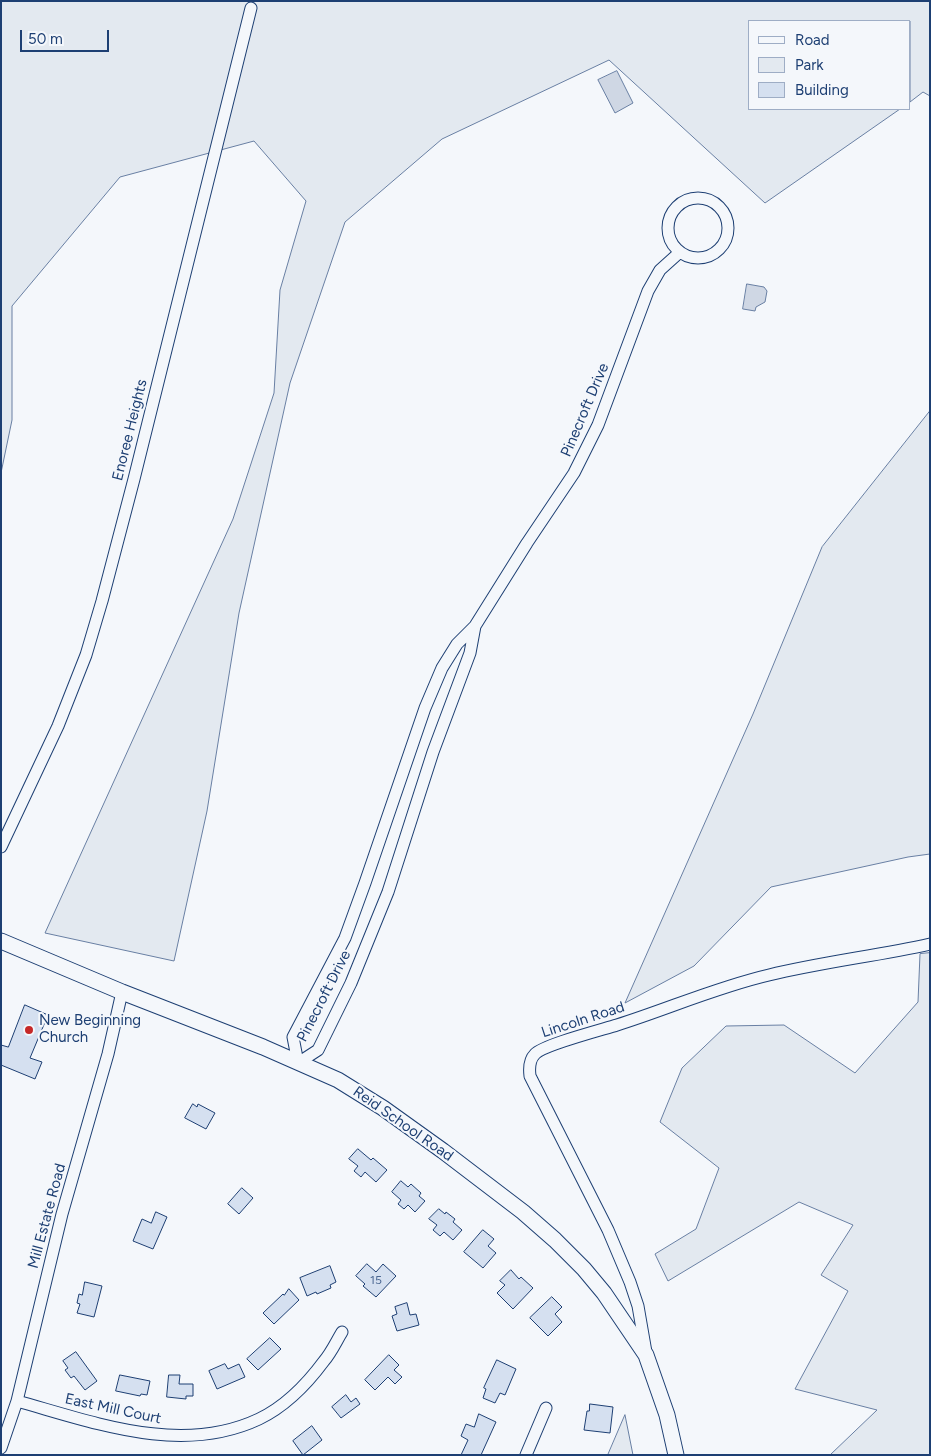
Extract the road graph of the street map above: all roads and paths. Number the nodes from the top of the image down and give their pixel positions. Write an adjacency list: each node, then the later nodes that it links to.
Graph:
1 (251, 8): 4 (street, Enoree Heights)
2 (680, 252): 2 (street); 3 (street, Pinecroft Drive)
3 (475, 626): 8 (street, Pinecroft Drive); 8 (street, Pinecroft Drive)
4 (1, 847)
5 (1, 941): 7 (street, Reid School Road)
6 (930, 944): 10 (street, Lincoln Road)
7 (122, 992): 8 (street, Reid School Road); 11 (street, Mill Estate Road)
8 (298, 1063): 10 (street, Reid School Road)
9 (342, 1332): 11 (street, East Mill Court)
10 (646, 1356): 15 (street, Reid School Road)
11 (17, 1401): 13 (street, Mill Estate Road)
12 (546, 1408): 14 (street)
13 (1, 1448)
14 (526, 1455)
15 (676, 1455)

